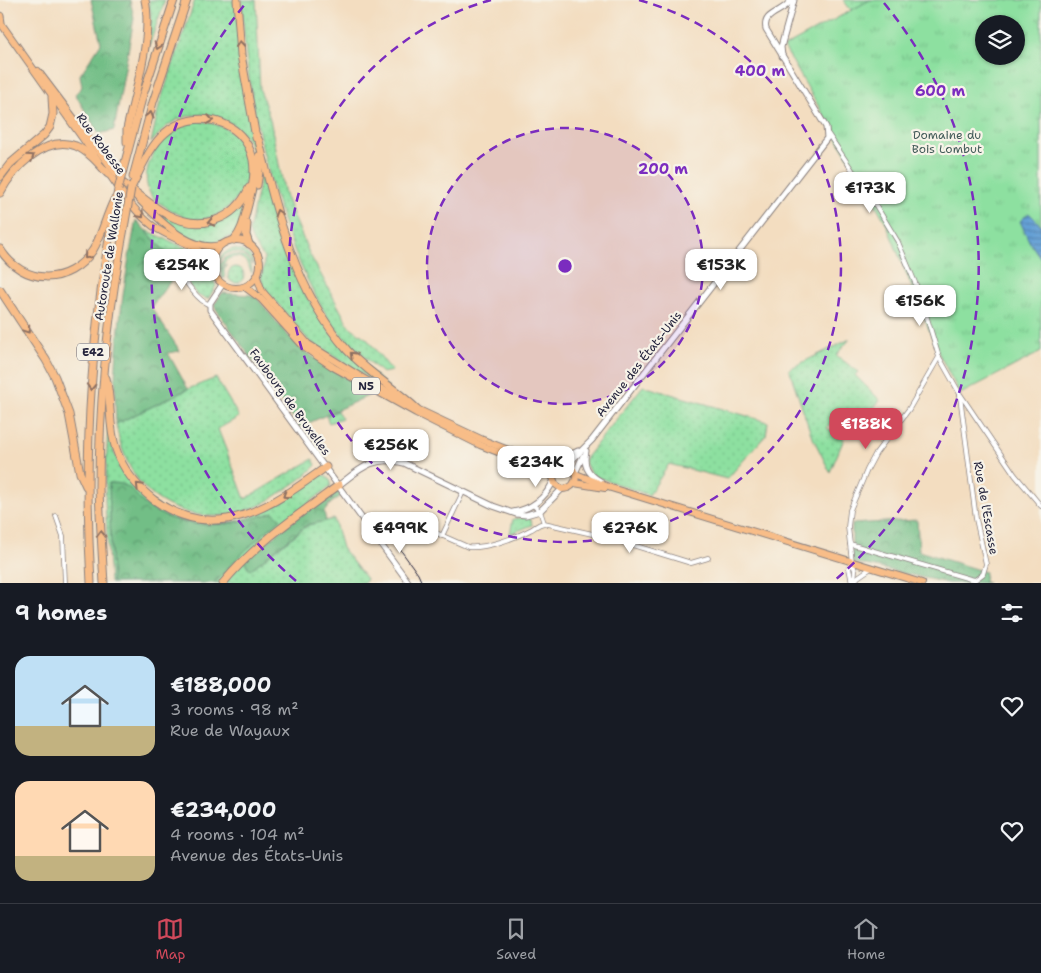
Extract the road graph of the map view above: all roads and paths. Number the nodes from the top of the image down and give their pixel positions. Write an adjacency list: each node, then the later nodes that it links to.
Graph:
1 (144, 0): 16 (highway)
2 (174, 0): 16 (highway, Autoroute de Wallonie, one-way to 16)
3 (187, 0): 17 (highway, one-way to 3)
4 (237, 0): 15 (highway, one-way to 4)
5 (792, 0): 6 (street); 8 (street)
6 (777, 13): 8 (street); 10 (street)
7 (0, 21): 12 (main road, Rue Robesse)
8 (788, 23): 9 (street)
9 (785, 33): 10 (street); 11 (street)
10 (770, 34): 11 (street)
11 (782, 57): 14 (street)
12 (29, 63): 13 (main road, Rue Robesse); 21 (main road, Rue Robesse)
13 (52, 97): 18 (main road, Rue Robesse); 20 (highway)
14 (828, 134): 35 (street); 39 (street, Avenue des États-Unis)
15 (256, 135): 25 (highway); 38 (highway, one-way to 15)
16 (127, 152): 23 (highway, Autoroute de Wallonie, bridge)
17 (139, 165): 19 (highway, one-way to 19); 36 (highway, Autoroute de Wallonie / E42, bridge)
18 (108, 174): 22 (highway, one-way to 18); 29 (main road, Rue Robesse, one-way to 29)
19 (254, 176): 21 (highway, one-way to 21); 24 (highway)
20 (0, 177)
21 (124, 184): 26 (main road, Rue Robesse)
22 (0, 193)
23 (110, 215): 27 (highway, one-way to 27); 49 (highway, Autoroute de Wallonie / E42, one-way to 49)
24 (234, 240): 25 (main road); 26 (main road)
25 (249, 244): 30 (main road, N5)
26 (220, 245): 29 (main road)
27 (0, 249)
28 (170, 257): 34 (street, Faubourg de Bruxelles)
29 (211, 263): 31 (main road)
30 (257, 277): 32 (main road); 38 (main road, N5)
31 (222, 285): 32 (main road); 34 (street)
32 (244, 287): 45 (main road, N5)
33 (0, 290): 49 (highway, one-way to 49)
34 (210, 305): 42 (street, Faubourg de Bruxelles)
35 (939, 357): 37 (street); 62 (street)
36 (104, 370): 42 (highway, one-way to 36); 68 (highway, Autoroute de Wallonie / E42, one-way to 36)
37 (960, 394): 53 (street); 62 (street, Rue de l'Escasse)
38 (417, 409): 40 (main road, N5)
39 (584, 450): 40 (street); 41 (street, Avenue des États-Unis); 44 (street, Avenue des États-Unis); 48 (street)
40 (530, 459): 43 (main road, N5)
41 (567, 465): 43 (main road, N5); 44 (main road)
42 (326, 467): 47 (street, Faubourg de Bruxelles)
43 (558, 467): 45 (main road)
44 (575, 473): 46 (main road); 48 (main road)
45 (553, 479): 50 (main road, N5); 52 (street)
46 (574, 483): 48 (main road); 50 (main road)
47 (339, 485): 51 (street); 60 (street, Faubourg de Bruxelles); 69 (highway)
48 (610, 488): 64 (main road)
49 (87, 489): 67 (highway, Autoroute de Wallonie / E42)
50 (562, 489): 54 (street)
51 (463, 492): 55 (street); 61 (street)
52 (533, 505): 54 (street); 55 (street); 56 (street)
53 (1041, 506)
54 (540, 511): 56 (street); 58 (street)
55 (510, 512): 56 (street)
56 (534, 513): 59 (street)
57 (56, 516): 66 (street)
58 (544, 523): 59 (street); 63 (street)
59 (538, 524): 61 (street)
60 (374, 534): 61 (street); 70 (street, Faubourg de Bruxelles)
61 (442, 536)
62 (850, 544): 64 (street)
63 (708, 558)
64 (852, 562): 65 (main road); 71 (street)
65 (872, 568): 71 (street); 72 (main road)
66 (65, 583)
67 (91, 583)
68 (104, 583)
69 (223, 583)
70 (409, 583)
71 (853, 583)
72 (922, 583)

